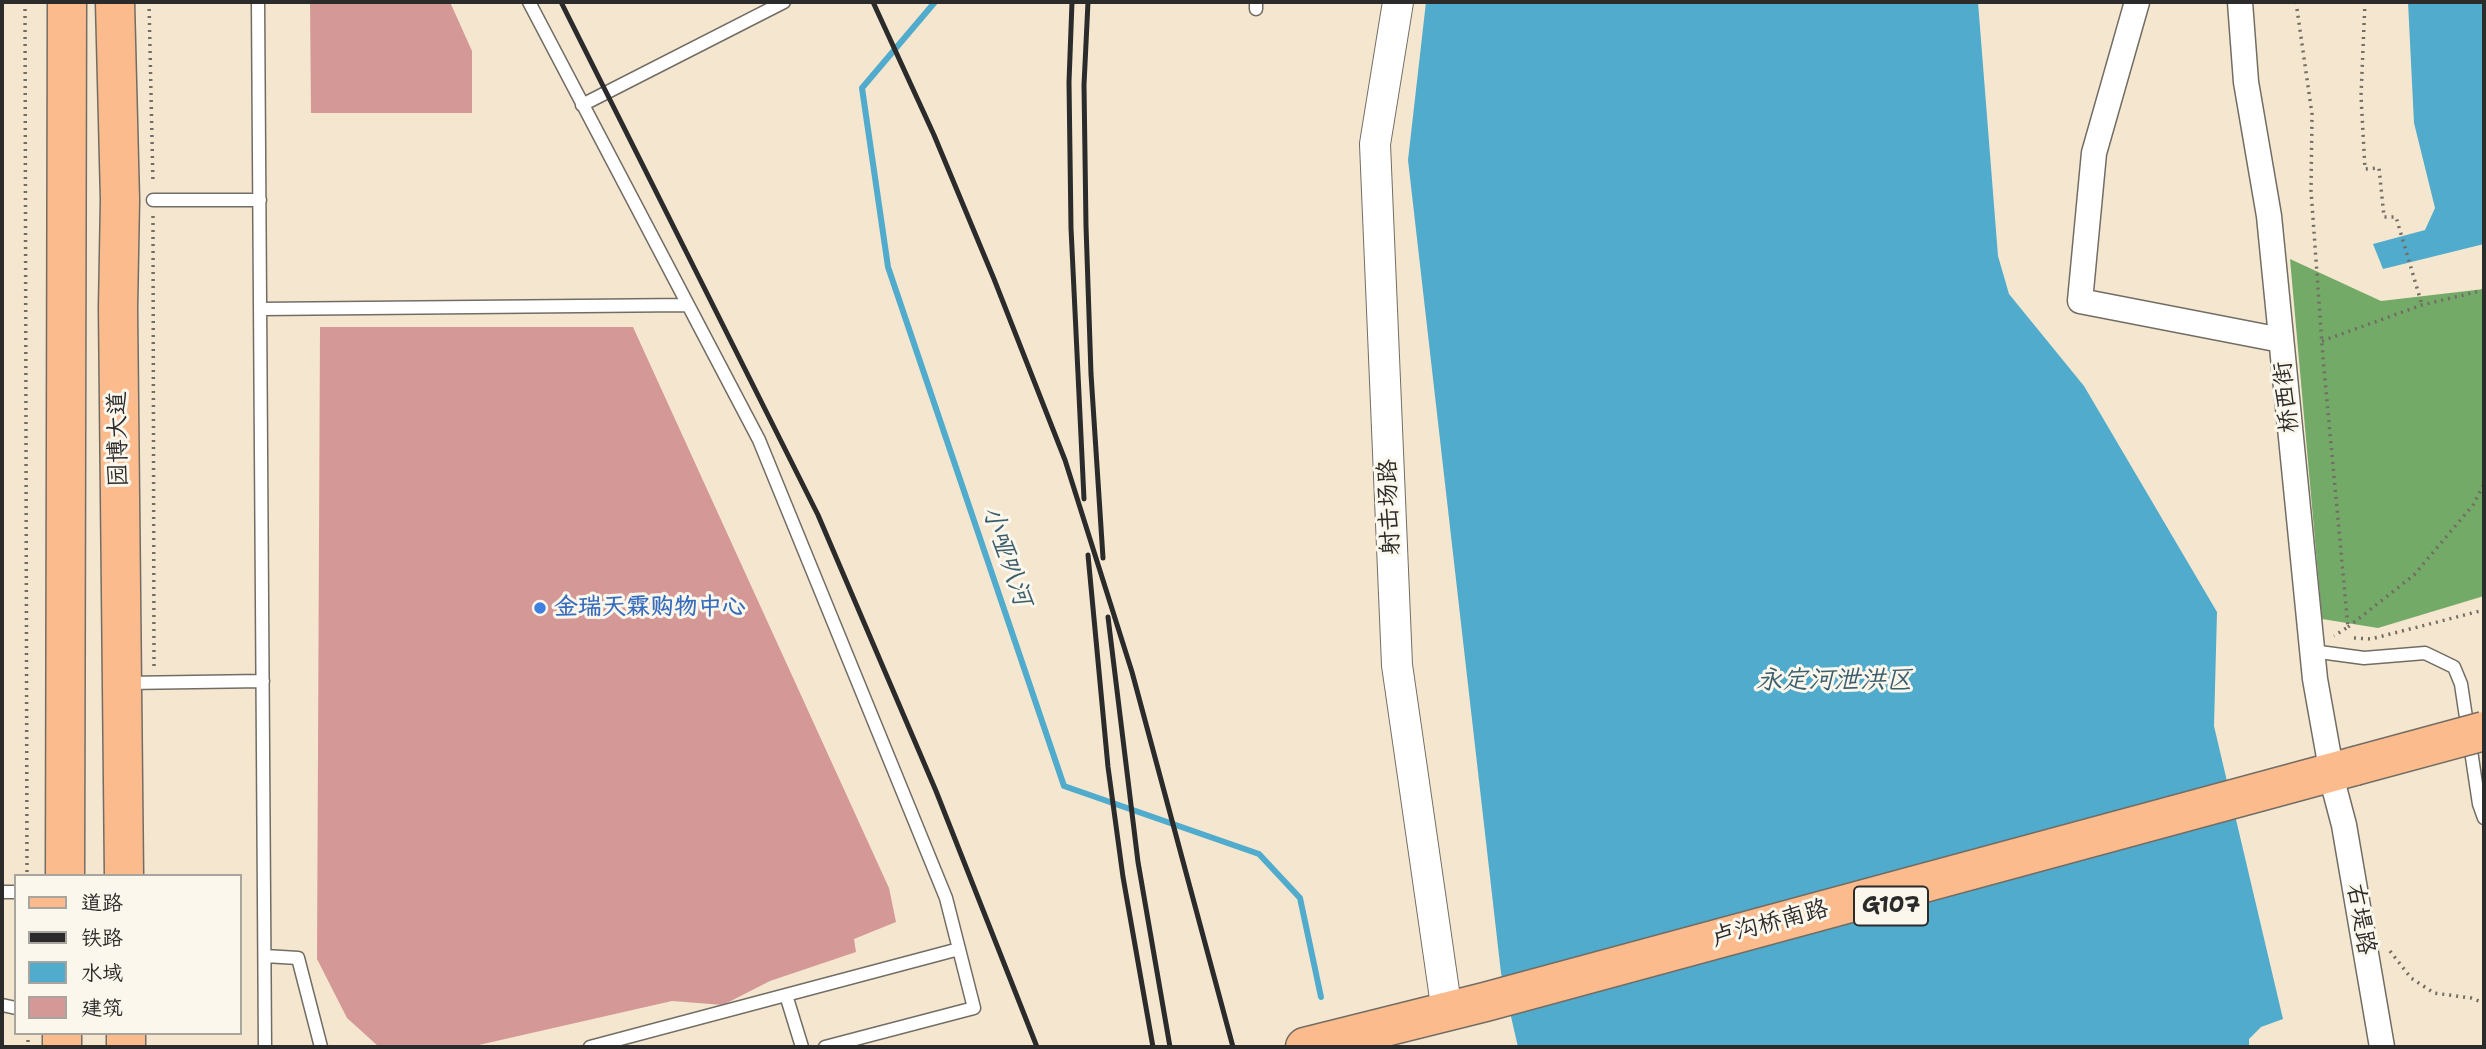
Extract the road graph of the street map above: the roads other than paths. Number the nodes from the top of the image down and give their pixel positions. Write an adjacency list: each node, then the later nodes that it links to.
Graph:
1 (67, 2): 9 (main road)
2 (115, 2): 10 (main road, 园博大道)
3 (258, 2): 13 (lane)
4 (529, 2): 11 (lane)
5 (784, 2): 11 (lane)
6 (1398, 2): 30 (street, 射击场路)
7 (2137, 2): 16 (street)
8 (2240, 2): 16 (street, 桥西街)
9 (67, 76): 10 (main road); 24 (main road)
10 (117, 78): 19 (main road, 园博大道)
11 (582, 105): 14 (lane)
12 (153, 200): 13 (lane)
13 (260, 200): 15 (lane)
14 (687, 305): 15 (lane); 26 (lane)
15 (260, 309): 18 (lane)
16 (2281, 340): 17 (street, 桥西街)
17 (2312, 651): 22 (street, 桥西街); 23 (lane)
18 (263, 681): 19 (lane); 27 (lane)
19 (138, 683): 25 (main road, 园博大道)
20 (2484, 731): 22 (main road, G107, bridge)
21 (2484, 754): 22 (main road, G107)
22 (2346, 779): 29 (main road, 卢沟桥南路 / G107); 38 (street, 右堤路)
23 (2484, 818)
24 (65, 874)
25 (124, 874)
26 (959, 949): 28 (lane); 35 (lane)
27 (265, 956): 31 (lane); 32 (lane)
28 (786, 995): 33 (lane); 34 (lane)
29 (1486, 1007): 30 (main road, 卢沟桥南路 / G107); 37 (main road, 卢沟桥南路 / G107)
30 (1447, 1012): 36 (main road, 卢沟桥南路 / G107)
31 (265, 1047)
32 (321, 1047)
33 (590, 1047)
34 (802, 1047)
35 (825, 1047)
36 (1305, 1047)
37 (1366, 1047)
38 (2382, 1047)

